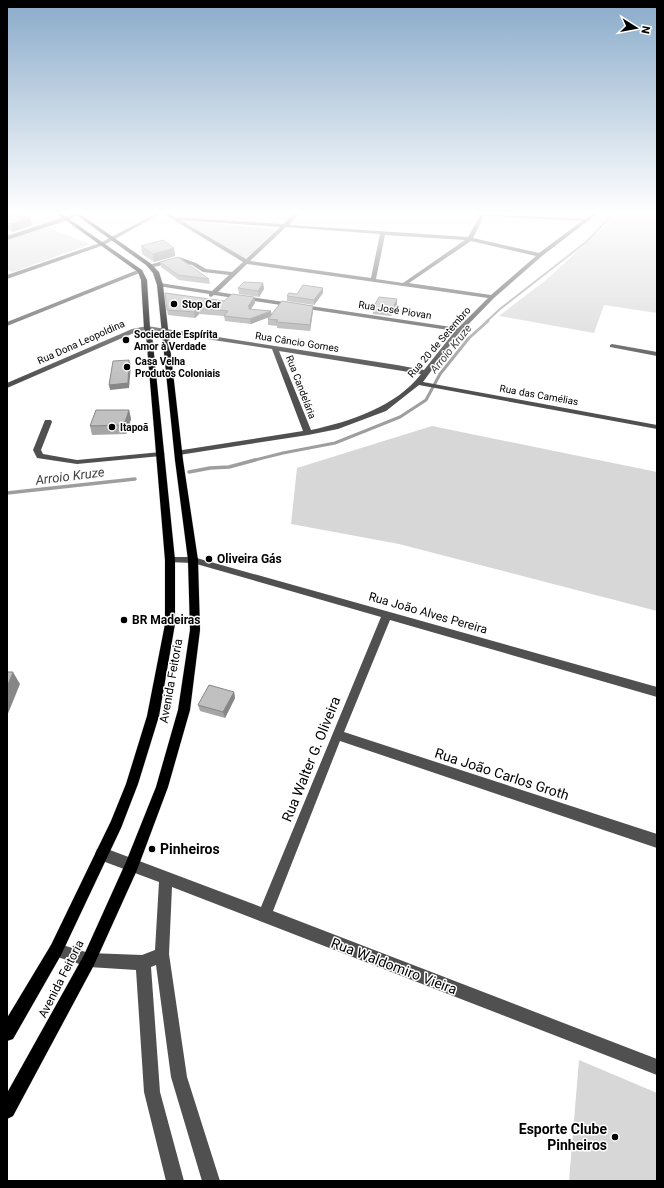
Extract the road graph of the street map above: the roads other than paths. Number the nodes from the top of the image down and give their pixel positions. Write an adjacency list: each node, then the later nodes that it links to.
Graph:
1 (25, 269): 11 (street)
2 (153, 269): 14 (main road, Avenida Feitoria)
3 (203, 269): 10 (street)
4 (238, 269): 10 (street)
5 (298, 269): 12 (street)
6 (375, 269): 12 (street)
7 (426, 269): 13 (street)
8 (523, 269): 17 (street, Rua 20 de Setembro)
9 (140, 271): 18 (street); 19 (main road, Avenida Feitoria)
10 (233, 274): 15 (street)
11 (8, 275)
12 (373, 280): 13 (street)
13 (403, 285): 17 (street)
14 (160, 288): 15 (street, Rua José Piovan); 16 (street, Rua José Piovan); 20 (main road, Avenida Feitoria)
15 (214, 292): 16 (street); 21 (street, Rua José Piovan)
16 (208, 297): 22 (street, Rua José Piovan)
17 (492, 297): 21 (street, Rua 20 de Setembro)
18 (7, 324)
19 (147, 328): 20 (street, Rua Dona Leopoldina); 28 (street, Rua Dona Leopoldina); 32 (main road, Avenida Feitoria)
20 (165, 330): 24 (street, Rua Câncio Gomes); 32 (main road, Avenida Feitoria)
21 (460, 330): 22 (street, Rua 20 de Setembro)
22 (454, 336): 26 (street, Rua 20 de Setembro)
23 (612, 346): 25 (street)
24 (275, 349): 26 (street, Rua Câncio Gomes); 31 (street, Rua Candelária)
25 (657, 354)
26 (426, 373): 27 (street, Rua 20 de Setembro)
27 (418, 383): 30 (street, Rua das Camélias); 31 (street, Rua 20 de Setembro)
28 (8, 384)
29 (48, 422): 32 (street, Rua 20 de Setembro)
30 (657, 427)
31 (308, 433): 32 (street, Rua 20 de Setembro)
32 (170, 458): 33 (main road, Avenida Feitoria); 34 (main road, Avenida Feitoria)
33 (170, 560): 34 (street, Rua João Alves Pereira); 39 (main road, Avenida Feitoria)
34 (193, 560): 35 (street, Rua João Alves Pereira); 40 (main road, Avenida Feitoria)
35 (387, 615): 36 (street, Rua João Alves Pereira); 37 (street, Rua Walter G. Oliveira)
36 (657, 692)
37 (337, 735): 38 (street, Rua João Carlos Groth); 42 (street, Rua Walter G. Oliveira)
38 (657, 841)
39 (102, 854): 40 (street, Rua Waldomiro Vieira); 43 (main road, Avenida Feitoria)
40 (132, 865): 41 (street, Rua Waldomiro Vieira); 45 (main road, Avenida Feitoria)
41 (166, 877): 42 (street, Rua Waldomiro Vieira); 44 (street)
42 (264, 916): 48 (street, Rua Waldomiro Vieira)
43 (56, 950): 45 (street); 47 (main road, Avenida Feitoria)
44 (162, 954): 46 (street); 51 (street)
45 (88, 960): 46 (street); 49 (main road, Avenida Feitoria)
46 (143, 963): 50 (street)
47 (7, 1033)
48 (657, 1067)
49 (7, 1110)
50 (175, 1181)
51 (211, 1181)

